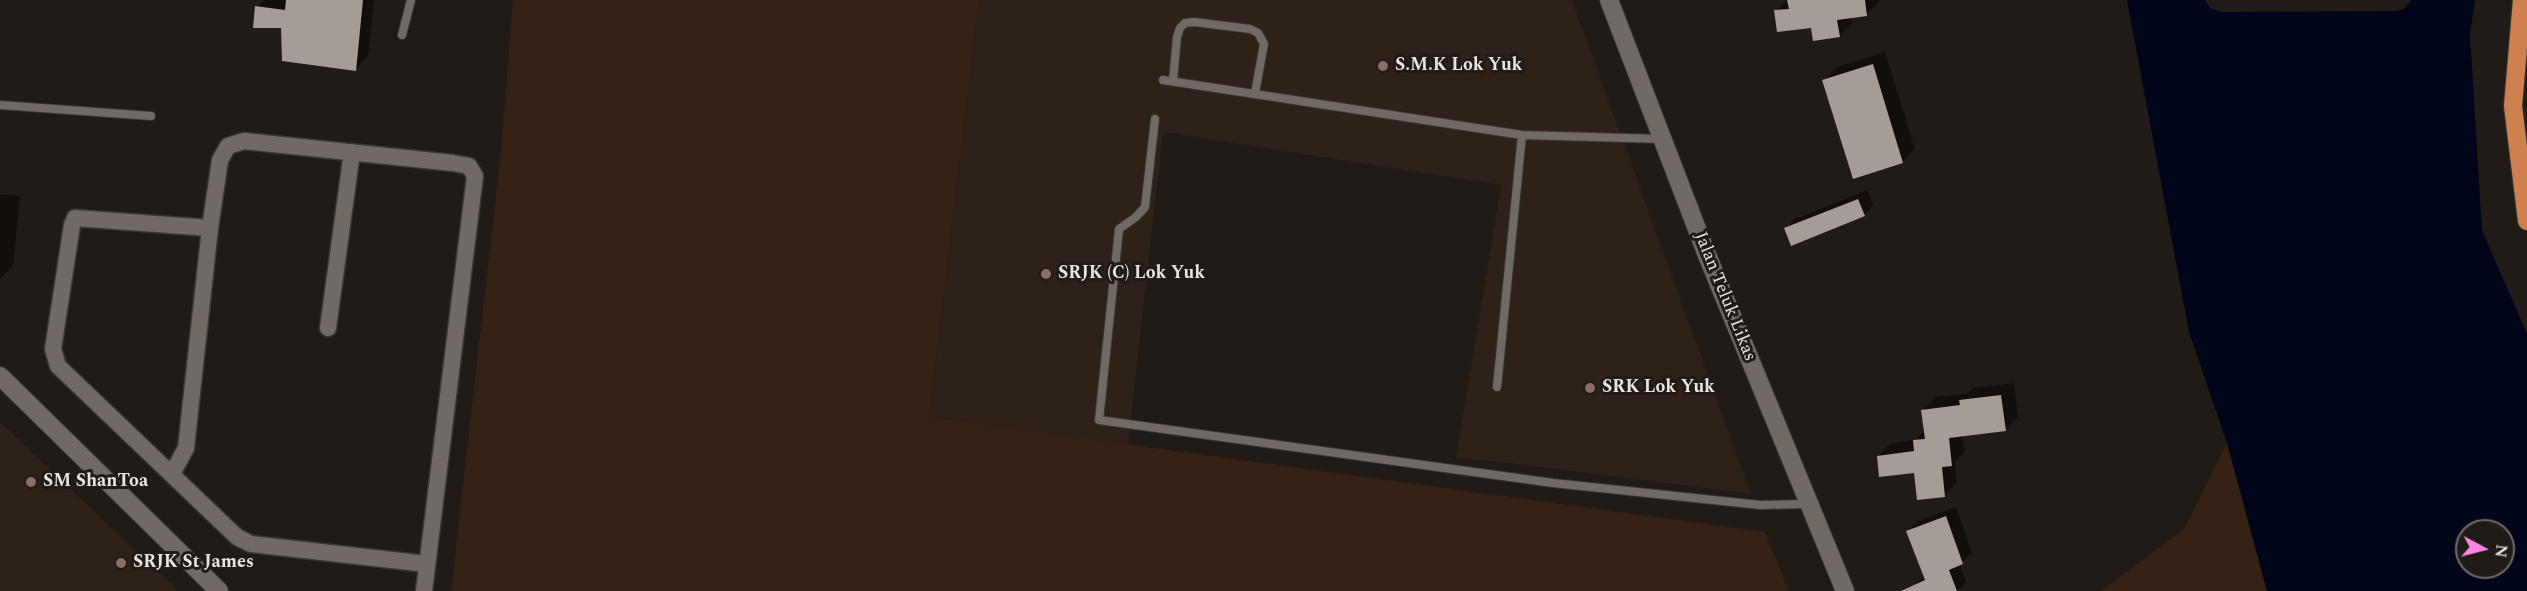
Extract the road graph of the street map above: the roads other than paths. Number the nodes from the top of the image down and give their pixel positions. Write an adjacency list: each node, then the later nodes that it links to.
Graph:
1 (411, 0): 4 (lane)
2 (1610, 0): 10 (street, Jalan Teluk Likas)
3 (2522, 0): 12 (highway)
4 (402, 34)
5 (1255, 93): 5 (lane); 9 (lane)
6 (0, 105): 7 (lane)
7 (151, 116)
8 (1155, 119): 18 (lane)
9 (1522, 135): 10 (lane); 16 (lane)
10 (1662, 139): 18 (street, Jalan Teluk Likas)
11 (352, 152): 13 (street); 14 (street); 19 (street)
12 (2527, 221)
13 (210, 228): 17 (street); 17 (street)
14 (328, 328)
15 (0, 376): 20 (street)
16 (1497, 387)
17 (172, 474): 19 (street)
18 (1808, 504): 22 (street, Jalan Teluk Likas)
19 (428, 564): 21 (street)
20 (219, 591)
21 (424, 591)
22 (1845, 591)

